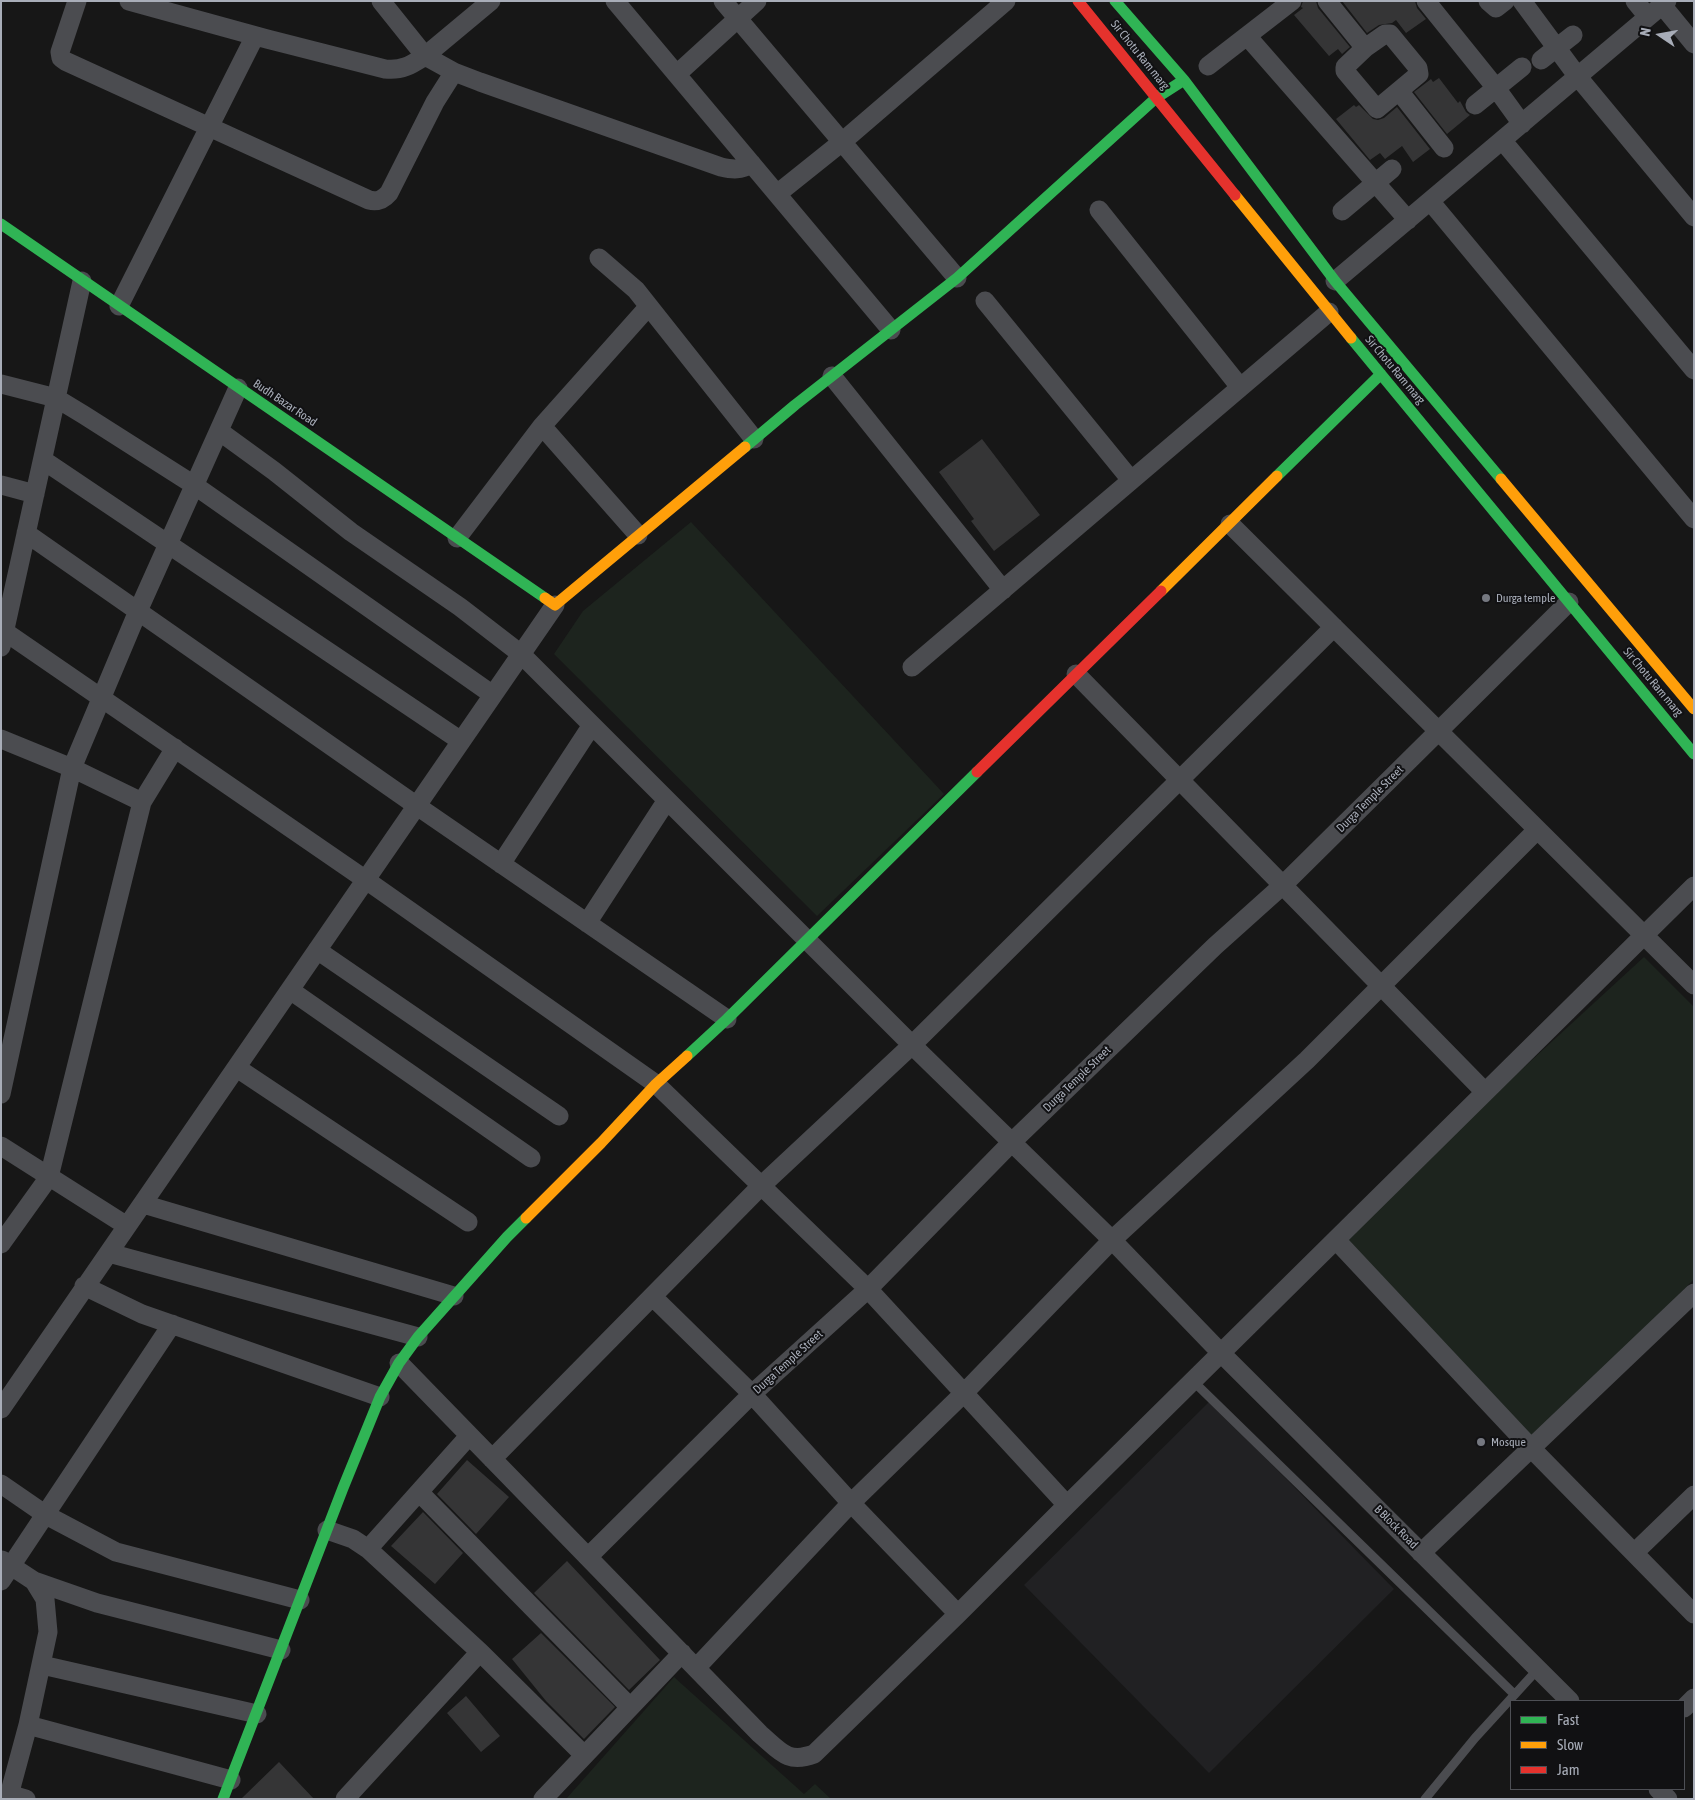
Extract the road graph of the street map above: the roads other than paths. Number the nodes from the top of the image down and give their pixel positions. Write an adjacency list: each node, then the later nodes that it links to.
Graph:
1 (77, 1): 39 (street)
2 (129, 1): 21 (street)
3 (381, 1): 26 (street)
4 (491, 1): 26 (street)
5 (614, 1): 31 (street)
6 (723, 1): 19 (street)
7 (757, 1): 19 (street)
8 (1006, 1): 41 (street)
9 (1078, 1): 36 (street, Sir Chotu Ram marg)
10 (1115, 1): 33 (street, Sir Chotu Ram marg)
11 (1292, 1): 22 (street)
12 (1328, 1): 24 (street)
13 (1426, 1): 34 (street)
14 (1488, 1): 15 (street)
15 (1505, 1)
16 (1522, 1): 25 (street)
17 (1635, 1): 18 (street)
18 (1659, 8): 23 (street); 32 (street)
19 (737, 19): 31 (street); 41 (street)
20 (1573, 35): 25 (street)
21 (255, 36): 26 (street); 39 (street)
22 (1247, 36): 28 (street); 45 (street)
23 (1694, 44)
24 (1365, 48): 35 (street); 35 (street)
25 (1556, 48): 27 (street); 32 (street)
26 (425, 56): 30 (street)
27 (1541, 60)
28 (1208, 66)
29 (1522, 68): 34 (street)
30 (454, 72): 39 (street); 43 (street)
31 (677, 74): 43 (street)
32 (1578, 77): 38 (street); 50 (street)
33 (1184, 80): 36 (street); 56 (street, Sir Chotu Ram marg)
34 (1496, 88): 37 (street); 38 (street)
35 (1399, 91): 42 (street)
36 (1156, 98): 54 (street); 60 (street, Sir Chotu Ram marg)
37 (1475, 105)
38 (1522, 124): 40 (street)
39 (210, 127): 58 (street)
40 (1502, 140): 47 (street); 62 (street)
41 (842, 142): 46 (street); 54 (street)
42 (1444, 148)
43 (752, 164): 46 (street)
44 (1392, 169): 45 (street)
45 (1376, 183): 49 (street); 51 (street)
46 (777, 194): 61 (street)
47 (1430, 202): 51 (street); 77 (street)
48 (1099, 210): 67 (street)
49 (1342, 211)
50 (1694, 217)
51 (1408, 220): 56 (street)
52 (1, 224): 55 (street, Budh Bazar Road)
53 (599, 258): 59 (street)
54 (957, 278): 61 (street)
55 (82, 281): 58 (street, Budh Bazar Road); 68 (street)
56 (1335, 281): 93 (street, Sir Chotu Ram marg)
57 (985, 302): 73 (street)
58 (119, 306): 66 (street, Budh Bazar Road)
59 (649, 306): 69 (street); 71 (street)
60 (1329, 312): 63 (street, Sir Chotu Ram marg); 67 (street)
61 (891, 330): 64 (street)
62 (1694, 370)
63 (1381, 374): 78 (street); 84 (street, Sir Chotu Ram marg)
64 (832, 376): 71 (street); 83 (street)
65 (1, 384): 68 (street)
66 (238, 388): 70 (street); 81 (street, Budh Bazar Road)
67 (1240, 388): 73 (street)
68 (56, 398): 72 (street); 75 (street)
69 (542, 426): 80 (street); 81 (street)
70 (219, 431): 75 (street); 89 (street, B Block Road)
71 (754, 439): 80 (street)
72 (43, 460): 76 (street); 82 (street)
73 (1131, 480): 83 (street)
74 (1, 485): 76 (street)
75 (194, 485): 82 (street); 92 (street)
76 (35, 494): 79 (street)
77 (1694, 519)
78 (1230, 524): 87 (street); 91 (street)
79 (26, 533): 86 (street); 88 (street)
80 (638, 535): 85 (street)
81 (457, 538): 85 (street, Budh Bazar Road)
82 (169, 545): 86 (street); 98 (street)
83 (1003, 590): 90 (street)
84 (1568, 602): 96 (street, Durga Temple Street); 100 (street, Sir Chotu Ram marg)
85 (554, 605): 89 (street)
86 (138, 611): 94 (street); 105 (street)
87 (1334, 628): 96 (street); 102 (street)
88 (2, 636): 94 (street)
89 (522, 654): 92 (street); 95 (street, B Block Road)
90 (912, 667)
91 (1076, 674): 102 (street); 113 (street)
92 (493, 695): 98 (street)
93 (1690, 696)
94 (102, 699): 99 (street); 101 (street)
95 (592, 725): 103 (street, B Block Road); 107 (street)
96 (1438, 731): 106 (street); 109 (street, Durga Temple Street)
97 (1, 739): 101 (street)
98 (461, 741): 105 (street)
99 (175, 748): 104 (street); 108 (street)
100 (1694, 754)
101 (72, 768): 104 (street); 123 (street)
102 (1180, 780): 109 (street); 119 (street)
103 (667, 800): 111 (street); 113 (street, B Block Road)
104 (142, 802): 128 (street)
105 (417, 806): 107 (street); 108 (street)
106 (1537, 830): 112 (street); 116 (street)
107 (501, 864): 111 (street)
108 (366, 880): 114 (street); 121 (street)
109 (1283, 885): 116 (street); 125 (street, Durga Temple Street)
110 (1694, 886): 112 (street)
111 (587, 923): 118 (street)
112 (1644, 936): 115 (street); 122 (street)
113 (807, 940): 118 (street); 119 (street, B Block Road)
114 (317, 950): 117 (street); 124 (street)
115 (1694, 985)
116 (1381, 986): 122 (street); 133 (street)
117 (290, 990): 120 (street); 127 (street)
118 (727, 1019): 121 (street)
119 (912, 1045): 125 (street, B Block Road); 129 (street)
120 (237, 1068): 130 (street); 131 (street)
121 (656, 1084): 129 (street); 139 (street)
122 (1486, 1092): 134 (street)
123 (1, 1094)
124 (558, 1116)
125 (1012, 1142): 133 (street, B Block Road); 138 (street, Durga Temple Street)
126 (1, 1146): 128 (street)
127 (531, 1158)
128 (49, 1177): 132 (street); 135 (street)
129 (761, 1186): 138 (street); 140 (street)
130 (143, 1204): 132 (street); 139 (street)
131 (468, 1222)
132 (127, 1226): 136 (street)
133 (1112, 1240): 144 (street, B Block Road); 147 (street)
134 (1336, 1240): 144 (street); 152 (street)
135 (1, 1244)
136 (109, 1253): 137 (street); 143 (street)
137 (84, 1286): 142 (street); 150 (street)
138 (868, 1289): 147 (street); 148 (street, Durga Temple Street)
139 (454, 1296): 143 (street)
140 (653, 1297): 148 (street); 153 (street)
141 (1692, 1297): 152 (street)
142 (172, 1324): 149 (street); 159 (street)
143 (418, 1337): 145 (street)
144 (1222, 1353): 146 (street); 162 (street, B Block Road)
145 (398, 1364): 149 (street); 151 (street)
146 (1193, 1381): 158 (street); 176 (lane)
147 (964, 1393): 157 (street); 158 (street)
148 (752, 1394): 157 (street); 164 (street, Durga Temple Street)
149 (380, 1397): 160 (street)
150 (1, 1409)
151 (469, 1436): 153 (street); 155 (street)
152 (1531, 1448): 162 (street); 163 (street)
153 (492, 1460): 164 (street)
154 (1, 1484): 159 (street)
155 (419, 1492): 161 (street); 179 (street)
156 (1694, 1495): 163 (street)
157 (851, 1503): 168 (street); 174 (street)
158 (1067, 1505): 168 (street)
159 (46, 1515): 165 (street); 167 (street)
160 (327, 1530): 161 (street); 167 (street)
161 (368, 1549): 171 (street)
162 (1421, 1553): 175 (street, B Block Road)
163 (1634, 1553): 169 (street)
164 (588, 1558): 172 (street)
165 (5, 1569): 166 (street)
166 (34, 1582): 170 (street); 173 (street)
167 (300, 1600): 170 (street)
168 (958, 1614): 174 (street)
169 (1694, 1614)
170 (281, 1650): 181 (street)
171 (480, 1652): 183 (street); 188 (street)
172 (682, 1653): 174 (street); 179 (street)
173 (42, 1665): 181 (street); 182 (street)
174 (696, 1668)
175 (1538, 1669): 176 (lane); 178 (street, B Block Road)
176 (1514, 1694): 190 (lane)
177 (1694, 1698): 180 (street)
178 (1569, 1700)
179 (630, 1707): 183 (street)
180 (1685, 1707)
181 (257, 1714): 184 (street)
182 (28, 1725): 184 (street); 186 (street)
183 (584, 1755): 189 (street)
184 (231, 1780): 187 (street)
185 (1659, 1790): 191 (street)
186 (15, 1797)
187 (224, 1799)
188 (345, 1799)
189 (543, 1799)
190 (1425, 1799)
191 (1668, 1799)

